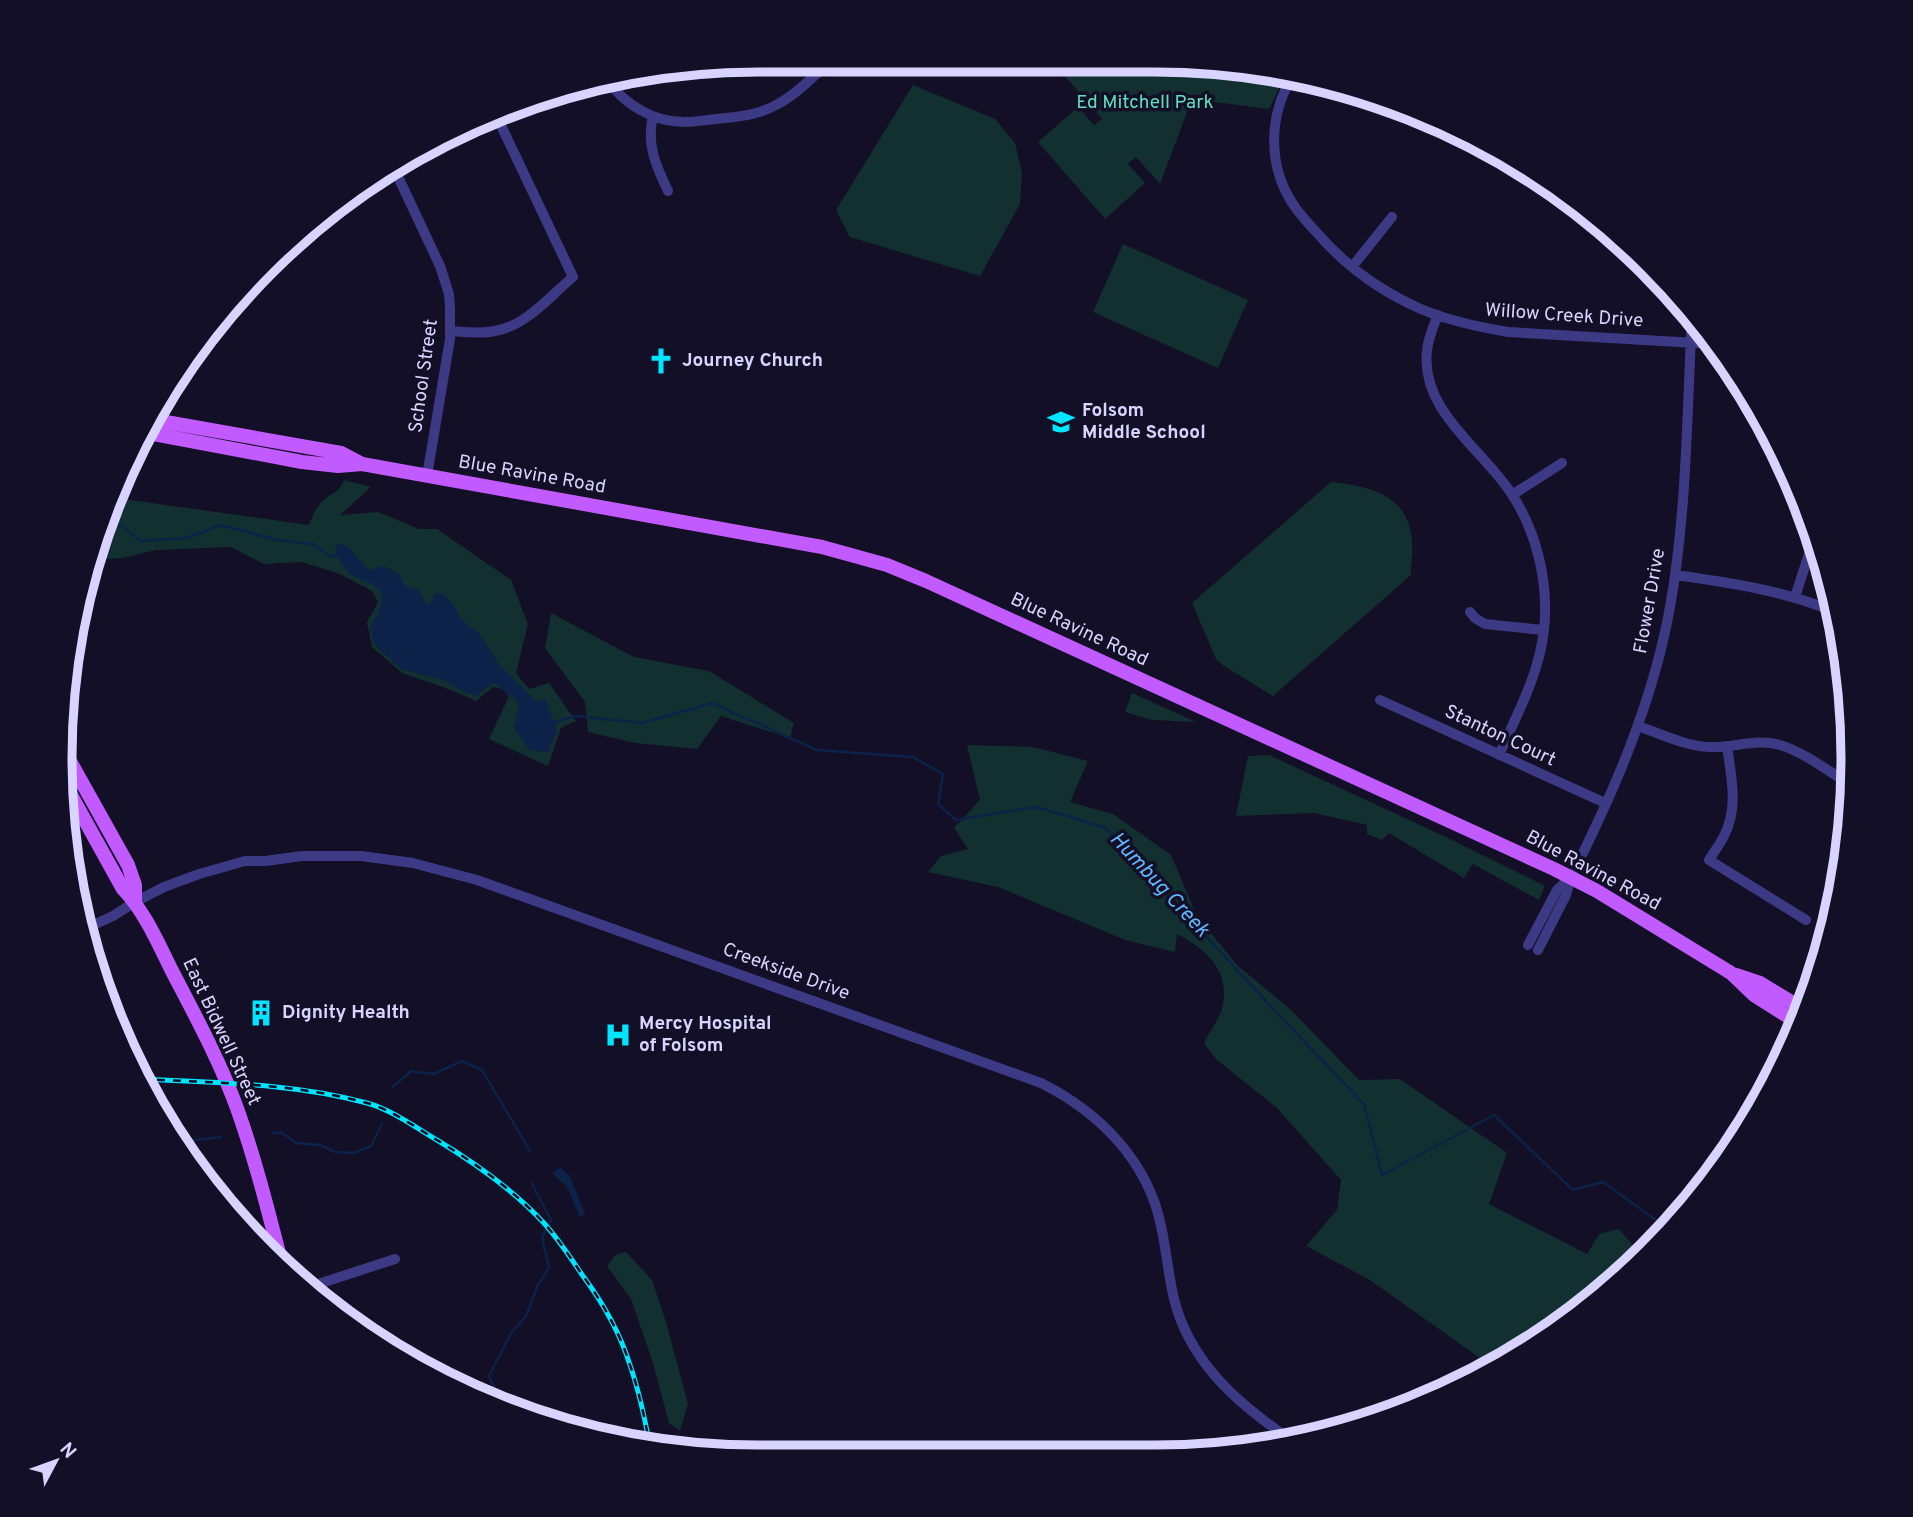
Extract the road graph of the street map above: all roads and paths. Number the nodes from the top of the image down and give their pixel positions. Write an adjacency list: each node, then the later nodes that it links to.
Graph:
1 (818, 72): 4 (street)
2 (1288, 85): 9 (street, Willow Creek Drive)
3 (614, 88): 4 (street)
4 (653, 116): 7 (street)
5 (500, 123): 11 (street)
6 (397, 175): 11 (street, School Street)
7 (668, 191)
8 (1392, 217): 9 (street)
9 (1352, 267): 10 (street, Willow Creek Drive)
10 (1437, 315): 13 (street, Willow Creek Drive); 22 (street)
11 (450, 331): 21 (street, School Street)
12 (1691, 331): 13 (street, Flower Drive)
13 (1691, 342): 14 (street, Willow Creek Drive); 24 (street, Flower Drive)
14 (1701, 343)
15 (161, 421): 17 (main road, Blue Ravine Road)
16 (154, 434): 18 (main road, Blue Ravine Road)
17 (315, 449): 18 (main road); 20 (main road, Blue Ravine Road)
18 (254, 453): 20 (main road, Blue Ravine Road)
19 (1562, 463): 22 (street)
20 (362, 464): 21 (main road, Blue Ravine Road)
21 (427, 476): 37 (main road, Blue Ravine Road)
22 (1512, 495): 28 (street)
23 (1810, 553): 25 (street)
24 (1675, 575): 25 (street); 30 (street, Flower Drive)
25 (1796, 597): 26 (street)
26 (1824, 608)
27 (1470, 612): 28 (street)
28 (1544, 631): 32 (street)
29 (1380, 700): 32 (street, Stanton Court)
30 (1638, 726): 31 (street); 36 (street, Flower Drive)
31 (1727, 746): 34 (street); 39 (street)
32 (1499, 755): 36 (street, Stanton Court)
33 (72, 765): 38 (main road, East Bidwell Street)
34 (1841, 779)
35 (73, 799): 38 (main road, East Bidwell Street)
36 (1605, 803): 37 (street, Flower Drive)
37 (1570, 877): 41 (street, Flower Drive); 42 (main road, Blue Ravine Road)
38 (135, 902): 40 (street, Creekside Drive); 45 (main road, East Bidwell Street); 48 (street, Creekside Drive)
39 (1806, 920)
40 (93, 925)
41 (1533, 948)
42 (1731, 973): 43 (main road, Blue Ravine Road); 44 (main road, Blue Ravine Road)
43 (1795, 1004)
44 (1790, 1018)
45 (277, 1248)
46 (395, 1259): 47 (street)
47 (317, 1284)
48 (1281, 1433)

